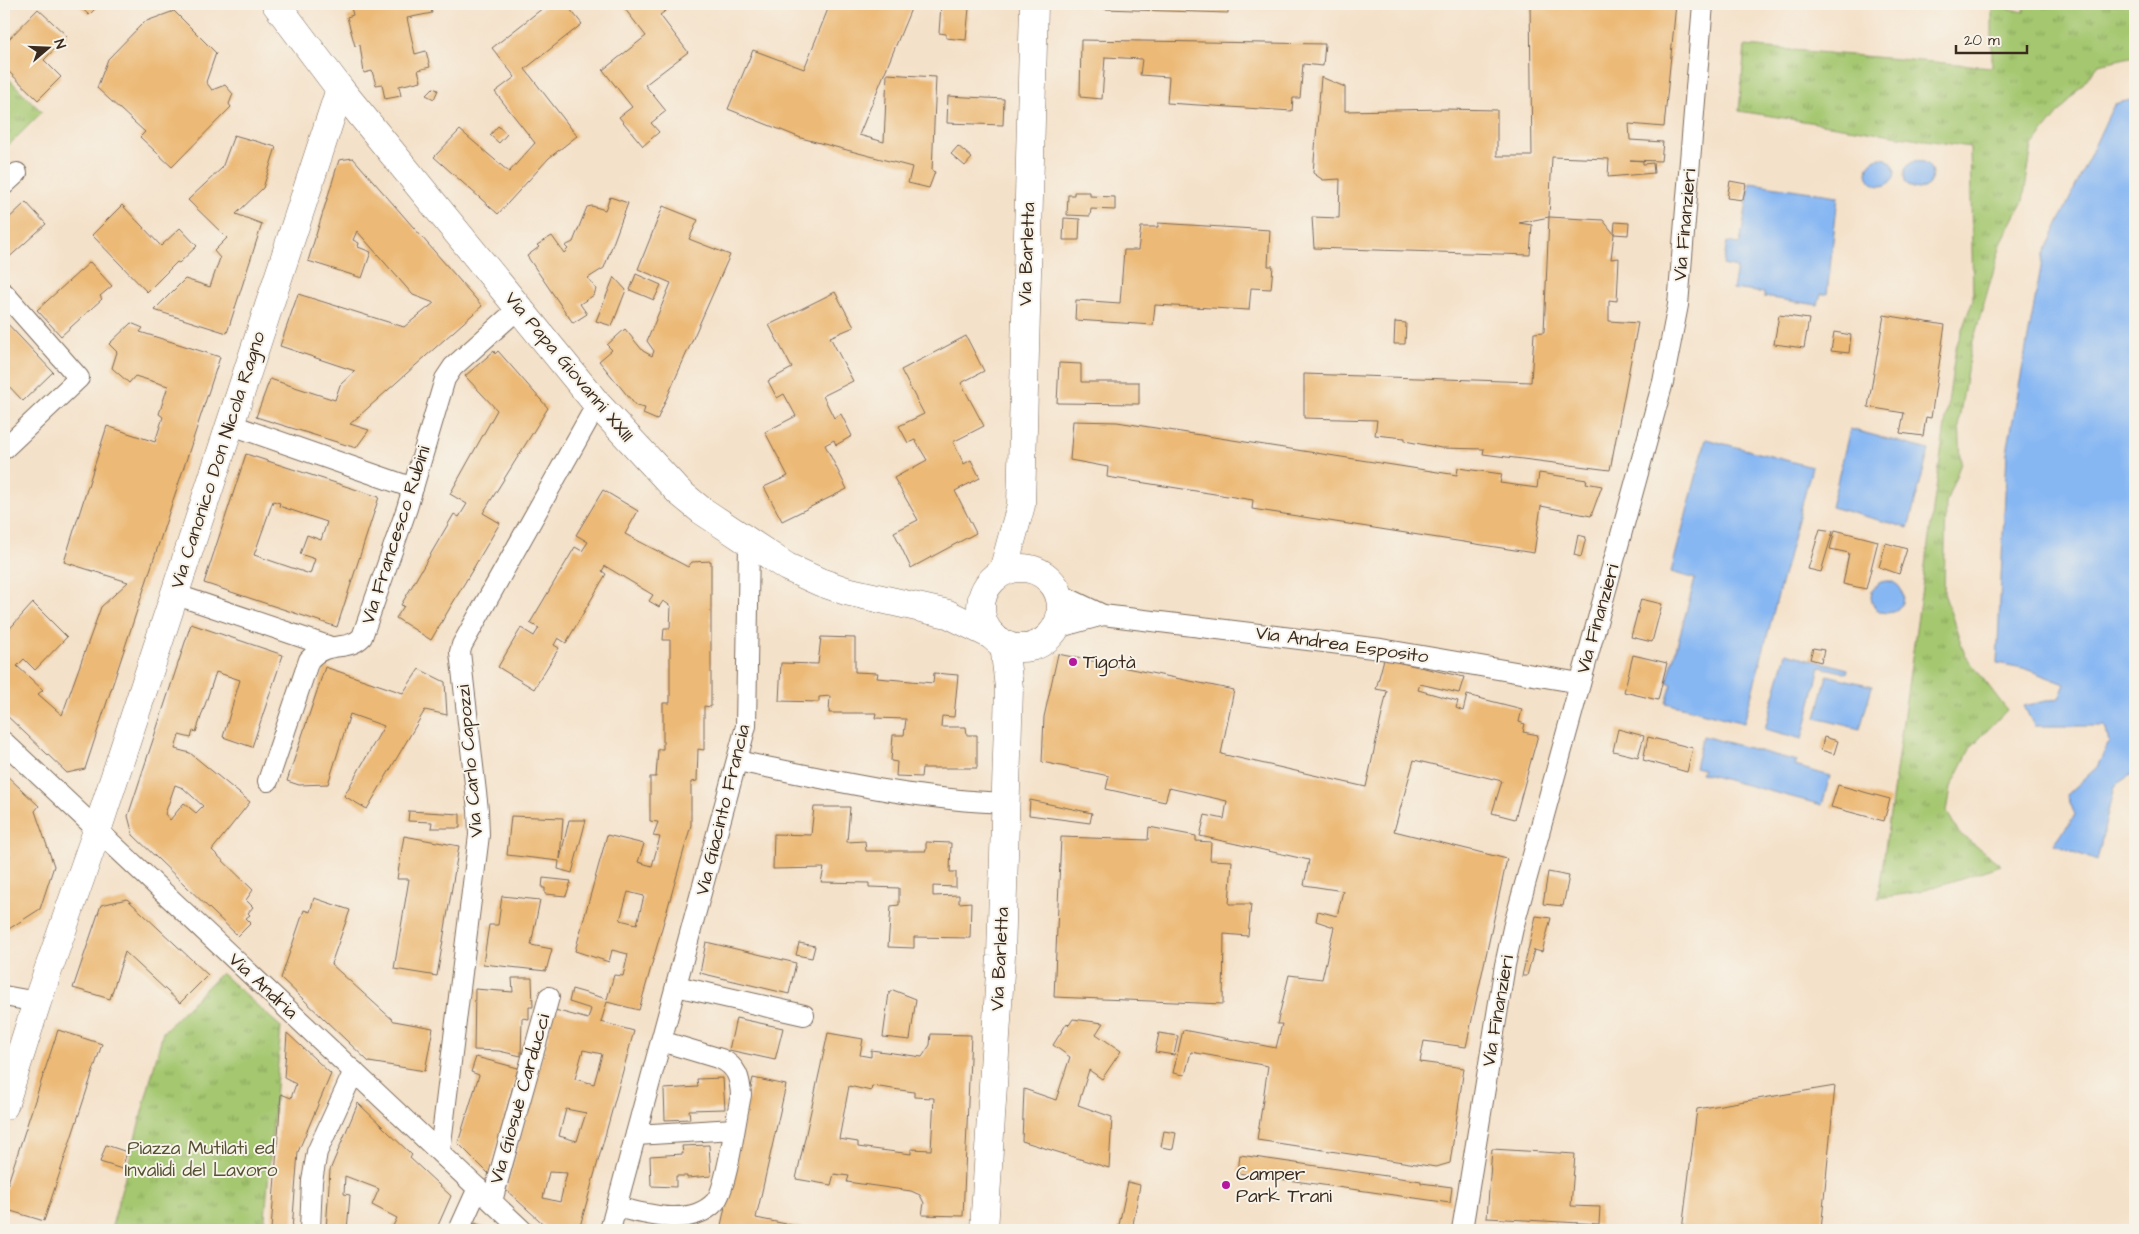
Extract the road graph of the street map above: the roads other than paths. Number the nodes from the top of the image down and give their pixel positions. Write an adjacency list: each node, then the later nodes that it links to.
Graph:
1 (276, 4): 4 (main road, Via Papa Giovanni XXIII)
2 (1034, 4): 11 (main road, Via Barletta)
3 (1703, 4): 23 (street, Via Finanzieri)
4 (340, 89): 6 (main road, Via Papa Giovanni XXIII); 8 (main road, Via Canonico Don Nicola Ragno)
5 (4, 293): 9 (street)
6 (519, 308): 7 (main road, Via Papa Giovanni XXIII); 10 (street, Via Francesco Rubini)
7 (597, 404): 12 (main road, Via Papa Giovanni XXIII); 39 (street, Via Carlo Capozzi)
8 (229, 424): 10 (street); 15 (main road, Via Canonico Don Nicola Ragno)
9 (4, 449)
10 (413, 488): 22 (street, Via Francesco Rubini)
11 (1021, 505): 13 (main road, Via Barletta); 14 (main road, Via Barletta)
12 (749, 544): 18 (main road, Via Papa Giovanni XXIII); 25 (street, Via Giacinto Francia)
13 (1036, 570): 14 (main road); 16 (main road)
14 (1003, 571): 17 (main road, Via Barletta)
15 (174, 594): 22 (street); 28 (main road, Via Canonico Don Nicola Ragno)
16 (1059, 594): 19 (street, Via Andrea Esposito); 20 (main road)
17 (982, 601): 18 (main road); 21 (main road)
18 (948, 614): 21 (main road, Via Papa Giovanni XXIII)
19 (1103, 615): 20 (street, Via Andrea Esposito); 23 (street, Via Andrea Esposito)
20 (1056, 628): 21 (main road, Via Barletta)
21 (1009, 642): 27 (main road, Via Barletta)
22 (328, 646): 26 (street)
23 (1580, 683): 47 (street, Via Finanzieri)
24 (4, 742): 28 (street, Via Andria)
25 (737, 761): 27 (street); 29 (street, Via Giacinto Francia)
26 (268, 781)
27 (1006, 803): 46 (main road, Via Barletta)
28 (97, 832): 32 (main road, Via Canonico Don Nicola Ragno); 35 (street, Via Andria)
29 (676, 986): 33 (street); 34 (street, Via Giacinto Francia)
30 (4, 996): 32 (street)
31 (549, 997): 40 (street, Via Giosuè Carducci)
32 (37, 1002): 36 (main road, Via Canonico Don Nicola Ragno)
33 (804, 1015)
34 (661, 1041): 37 (street); 38 (street, Via Giacinto Francia)
35 (354, 1071): 39 (street, Via Andria); 42 (street)
36 (4, 1105)
37 (734, 1130): 38 (street); 41 (street)
38 (636, 1135): 41 (street, Via Giacinto Francia)
39 (440, 1151): 40 (street, Via Andria)
40 (485, 1194): 43 (street, Via Giosuè Carducci); 44 (street, Via Andria)
41 (616, 1206): 45 (street, Via Giacinto Francia)
42 (310, 1230)
43 (459, 1230)
44 (522, 1230)
45 (610, 1230)
46 (984, 1230)
47 (1462, 1230)

